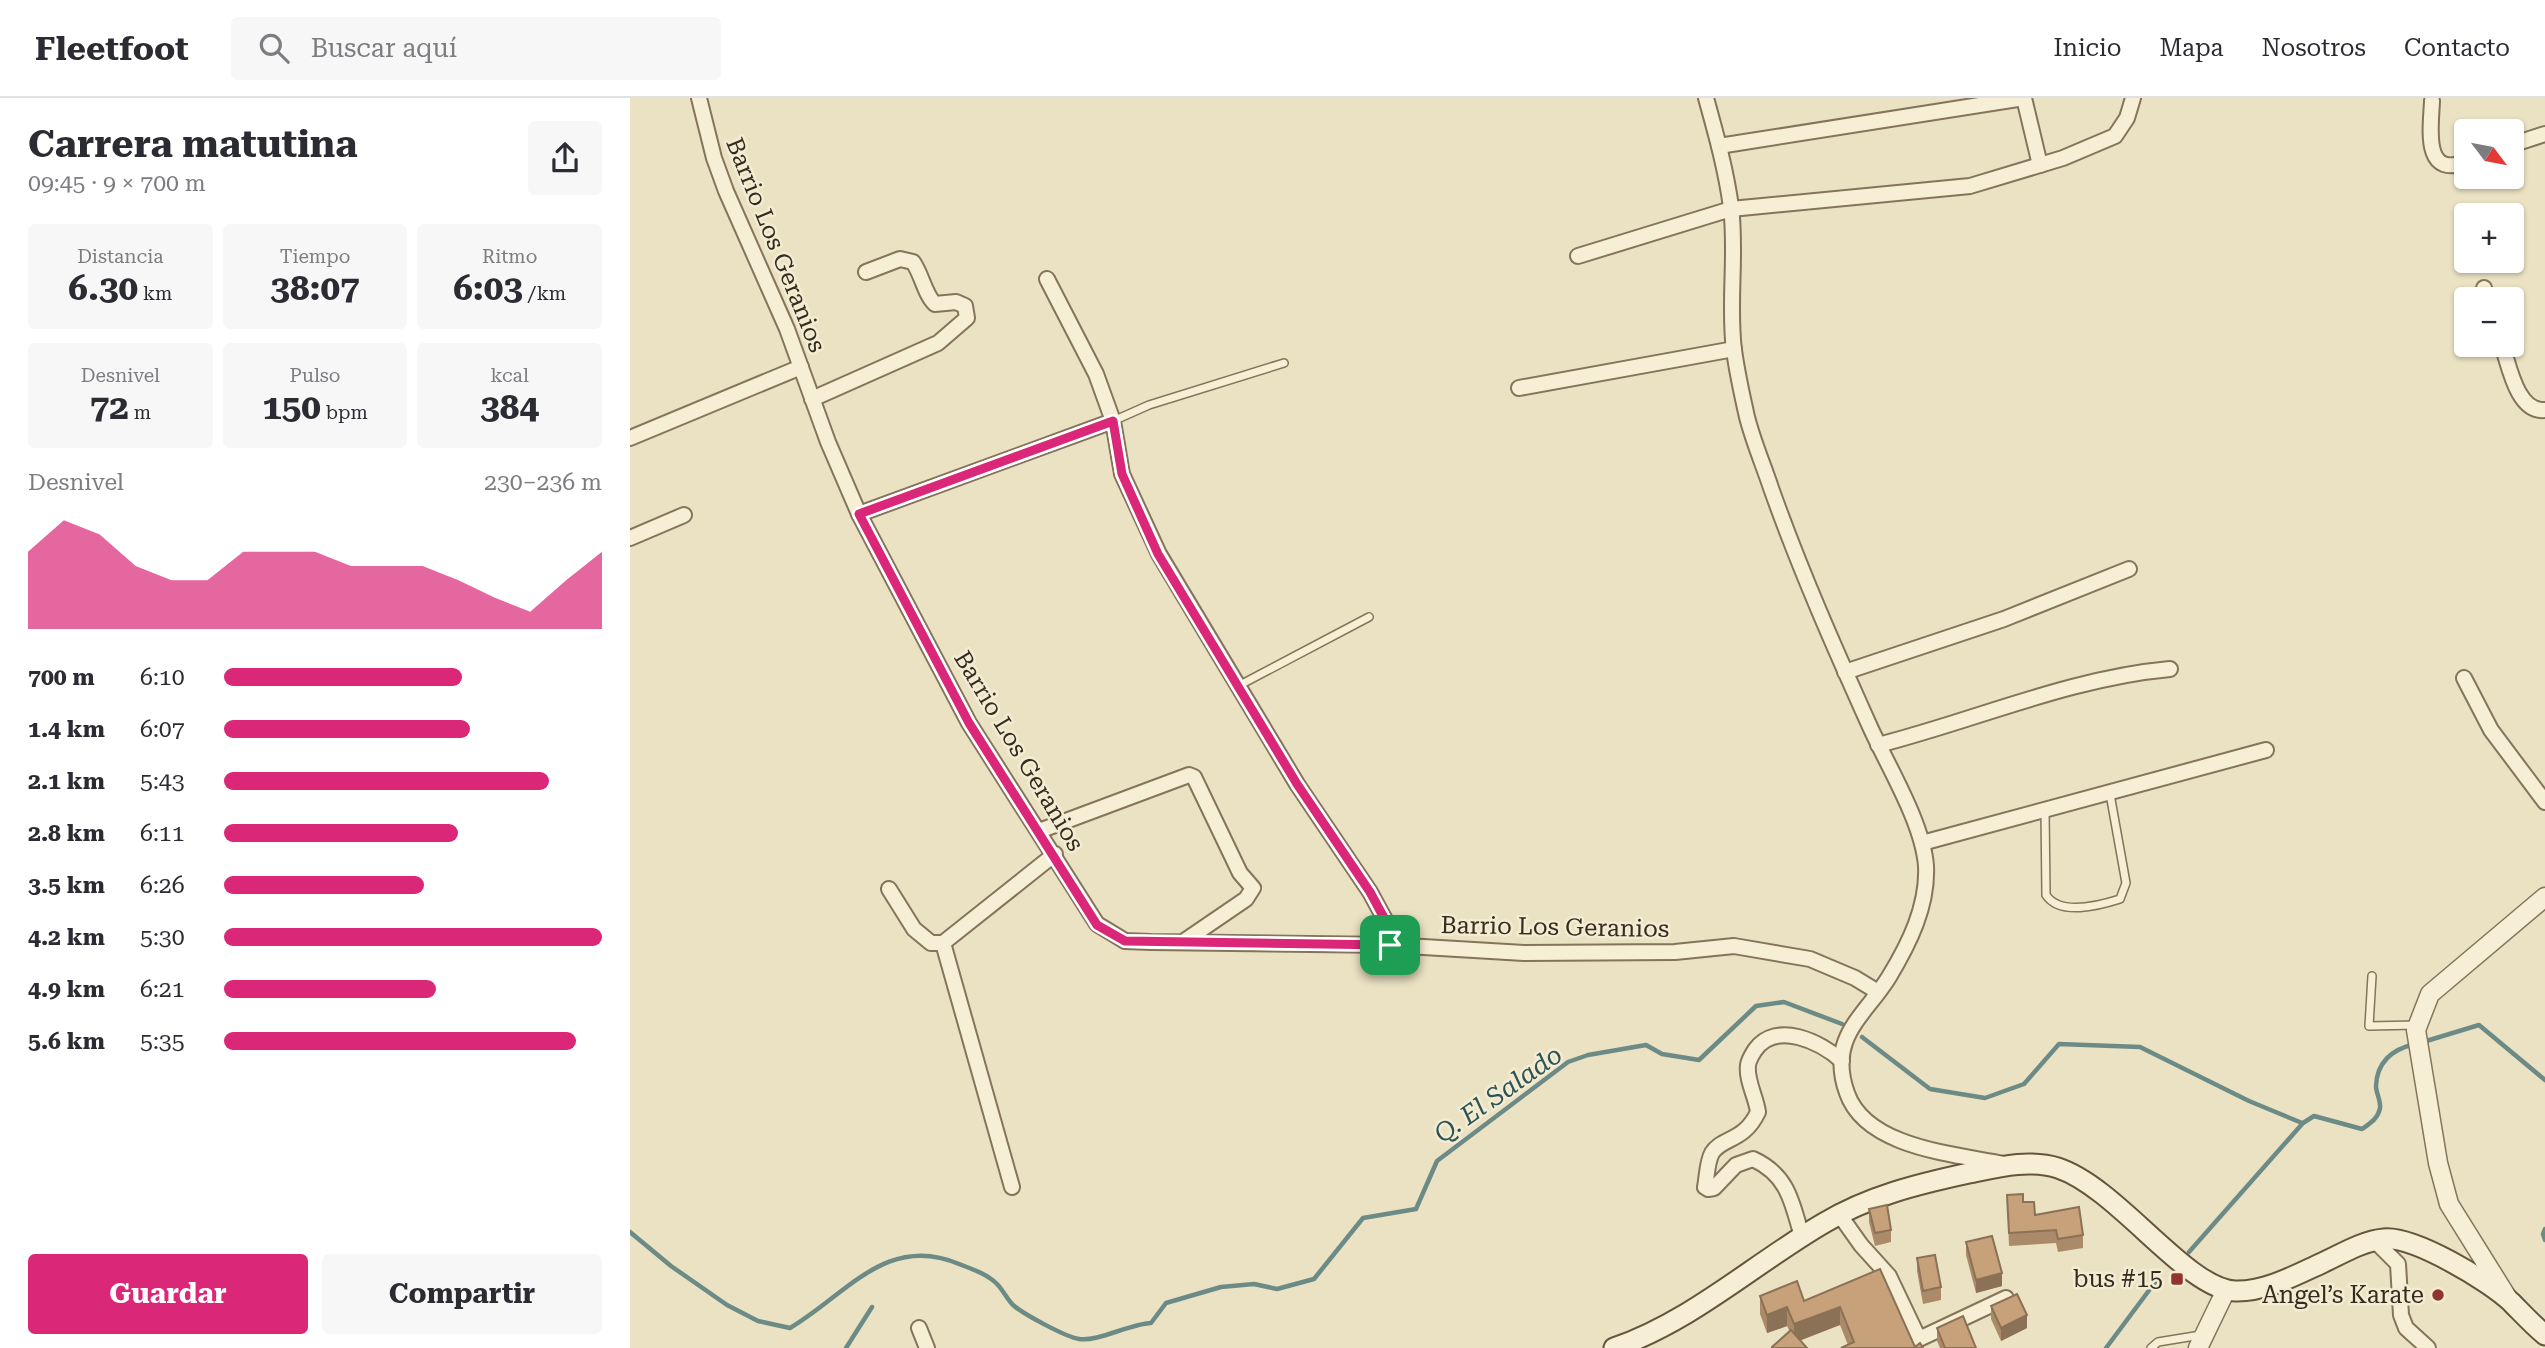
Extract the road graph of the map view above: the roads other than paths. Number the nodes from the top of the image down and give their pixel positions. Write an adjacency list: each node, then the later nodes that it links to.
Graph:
1 (699, 98): 18 (street, Barrio Los Geranios)
2 (1706, 98): 8 (street)
3 (2024, 98): 8 (street); 10 (street)
4 (2133, 98): 10 (street)
5 (2432, 101): 9 (street)
6 (2545, 134): 7 (street)
7 (2524, 141)
8 (1719, 146): 11 (street)
9 (2454, 164)
10 (2040, 166): 11 (street)
11 (1731, 209): 12 (street); 15 (street)
12 (1578, 256)
13 (866, 272): 20 (street)
14 (1047, 279): 22 (street)
15 (1734, 349): 19 (street); 30 (street)
16 (2506, 357): 21 (street)
17 (1284, 363): 22 (lane)
18 (800, 367): 20 (street, Barrio Los Geranios); 23 (street)
19 (1518, 387)
20 (812, 399): 24 (street, Barrio Los Geranios)
21 (2545, 410)
22 (1113, 421): 24 (street); 32 (street)
23 (630, 438)
24 (859, 514): 38 (street, Barrio Los Geranios)
25 (684, 515): 26 (street)
26 (630, 538)
27 (2129, 569): 30 (street)
28 (1369, 617): 32 (lane)
29 (2170, 668): 33 (street)
30 (1845, 672): 33 (street)
31 (2464, 678): 36 (street)
32 (1240, 685): 45 (street)
33 (1878, 745): 39 (street)
34 (2266, 750): 35 (street)
35 (2110, 794): 37 (street); 37 (lane)
36 (2545, 802)
37 (2045, 810): 39 (street)
38 (1040, 831): 40 (street, Barrio Los Geranios); 43 (street)
39 (1922, 843): 47 (street)
40 (1055, 854): 43 (street, Barrio Los Geranios); 44 (street)
41 (889, 889): 44 (street)
42 (2545, 898): 48 (street)
43 (1183, 942): 45 (street, Barrio Los Geranios)
44 (943, 943): 51 (street)
45 (1390, 945): 47 (street, Barrio Los Geranios)
46 (2372, 976): 48 (lane)
47 (1878, 992): 49 (street)
48 (2417, 1028): 57 (street)
49 (1842, 1061): 50 (street); 53 (street)
50 (2008, 1165): 52 (main road); 55 (main road)
51 (1012, 1187)
52 (1839, 1214): 53 (main road); 56 (street)
53 (1802, 1237): 62 (main road)
54 (2375, 1241): 55 (main road); 57 (main road); 64 (street)
55 (2226, 1290): 60 (street)
56 (2006, 1298)
57 (2509, 1300): 59 (main road)
58 (919, 1328): 61 (street)
59 (2545, 1335)
60 (2202, 1341): 63 (lane)
61 (927, 1348)
62 (1614, 1348)
63 (2151, 1348)
64 (2428, 1348)

